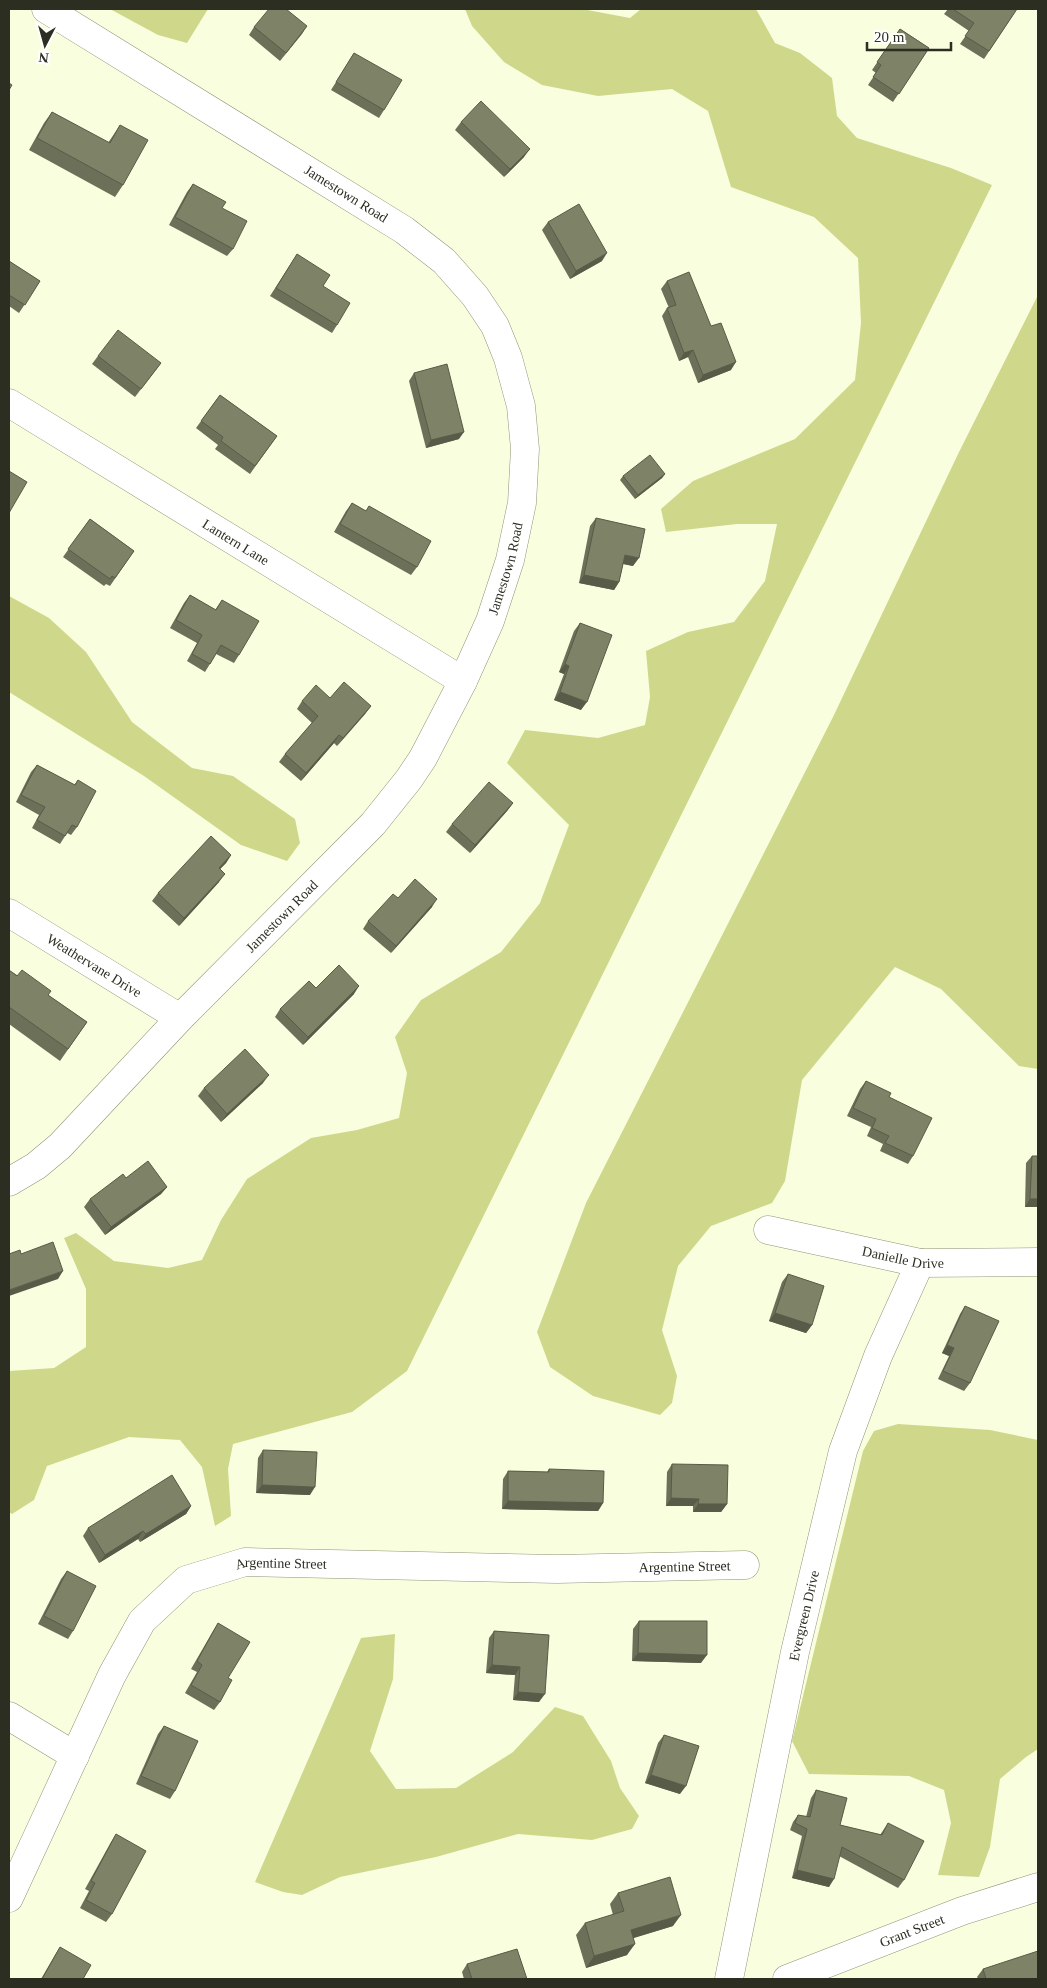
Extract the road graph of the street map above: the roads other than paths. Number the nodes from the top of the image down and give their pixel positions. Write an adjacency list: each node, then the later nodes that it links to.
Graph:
1 (46, 9): 3 (street, Jamestown Road)
2 (9, 403): 3 (street, Lantern Lane)
3 (463, 681): 5 (street, Jamestown Road)
4 (9, 913): 5 (street, Weathervane Drive)
5 (180, 1018): 6 (street, Jamestown Road)
6 (9, 1182)
7 (768, 1230): 9 (street, Danielle Drive)
8 (1038, 1262): 9 (street, Danielle Drive)
9 (920, 1264): 15 (street, Evergreen Drive)
10 (745, 1565): 12 (street, Argentine Street)
11 (9, 1716): 12 (street)
12 (75, 1756): 14 (street, Argentine Street)
13 (1038, 1887): 16 (street, Grant Street)
14 (9, 1898)
15 (729, 1979)
16 (791, 1979)

